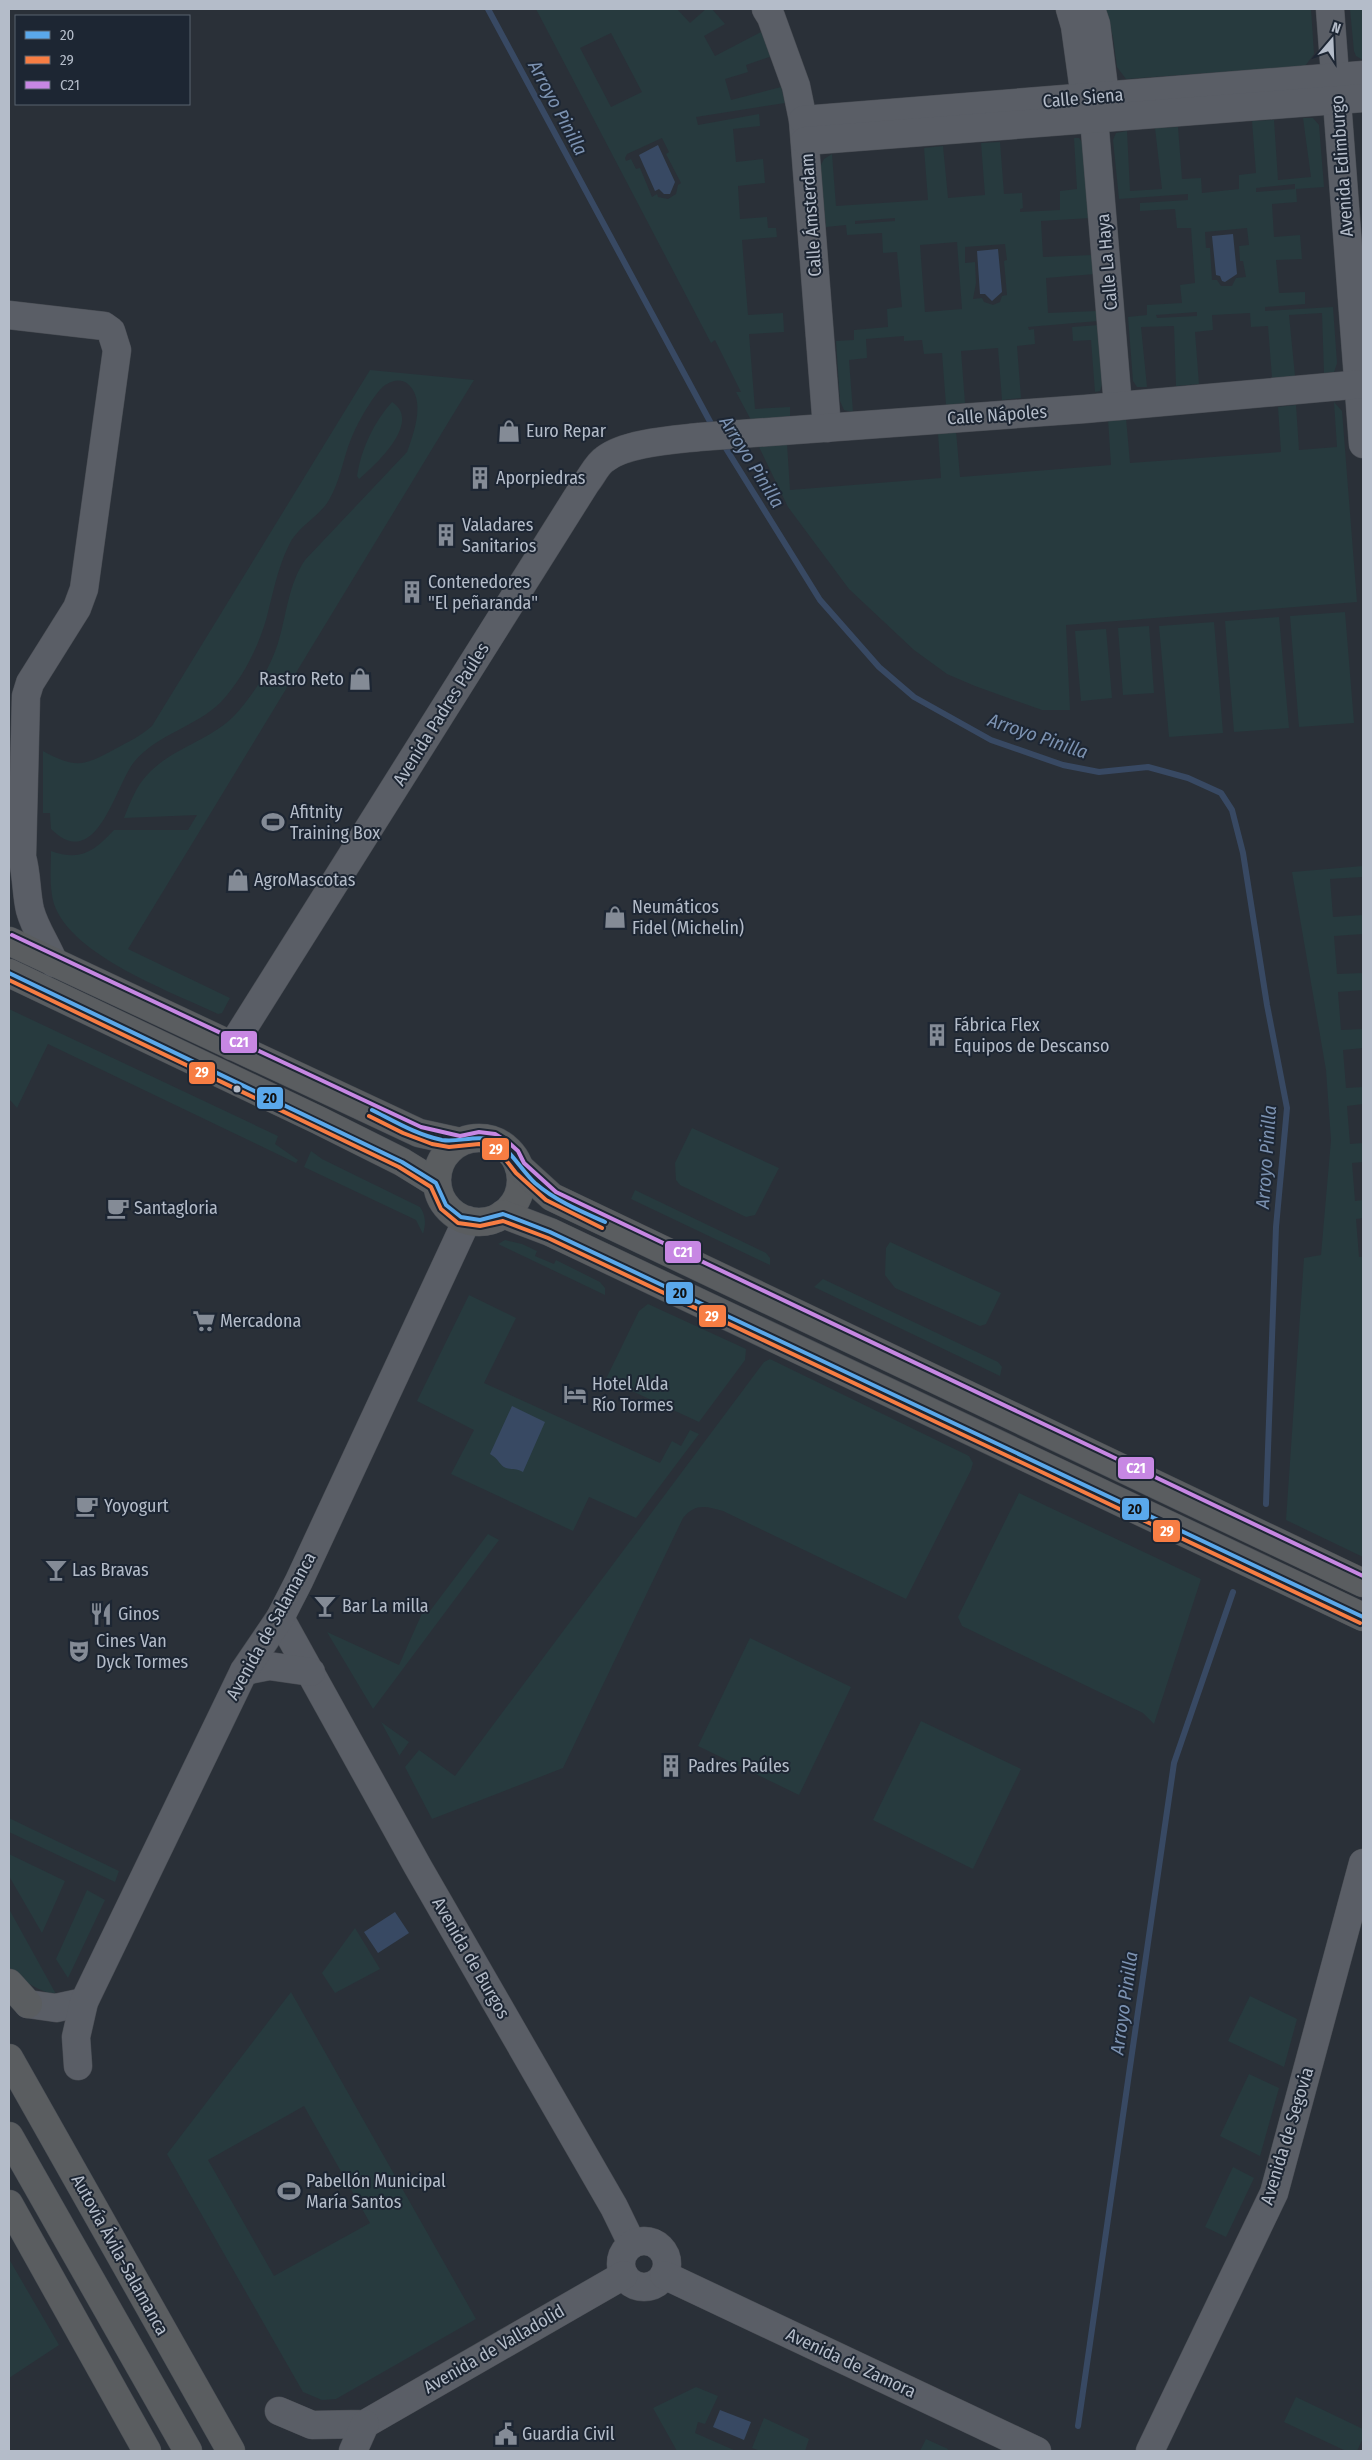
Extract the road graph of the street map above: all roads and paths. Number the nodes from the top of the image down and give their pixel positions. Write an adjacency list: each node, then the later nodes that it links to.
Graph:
1 (766, 9): 8 (street, Calle Ámsterdam)
2 (1070, 9): 7 (street, Calle La Haya)
3 (1091, 9): 7 (street, Calle La Haya)
4 (1330, 9): 6 (street, Avenida Edimburgo)
5 (1363, 75): 6 (street, Calle Siena)
6 (1345, 91): 7 (street, Calle Siena); 10 (street, Avenida Edimburgo)
7 (1095, 104): 8 (street, Calle Siena); 11 (street, Calle La Haya)
8 (804, 131): 12 (street, Calle Ámsterdam)
9 (9, 315): 15 (street)
10 (1361, 385): 11 (street, Calle Nápoles); 13 (street, Avenida Edimburgo)
11 (1118, 406): 12 (street, Calle Nápoles)
12 (827, 428): 14 (street, Calle Nápoles)
13 (1363, 444)
14 (631, 448): 19 (street, Avenida Padres Paúles)
15 (16, 866): 17 (street)
16 (9, 940): 17 (highway)
17 (54, 963): 19 (highway)
18 (9, 973): 22 (highway)
19 (232, 1046): 20 (highway)
20 (460, 1142): 21 (highway); 22 (highway)
21 (519, 1167): 23 (highway); 25 (highway)
22 (436, 1183): 24 (highway)
23 (503, 1214): 24 (highway); 26 (highway)
24 (466, 1220): 27 (street, Avenida de Salamanca)
25 (1363, 1583)
26 (1363, 1617)
27 (280, 1618): 28 (street, Avenida de Salamanca); 29 (street, Avenida de Burgos)
28 (244, 1671): 29 (street); 32 (street, Avenida de Salamanca)
29 (311, 1672): 38 (street, Avenida de Burgos)
30 (1363, 1863): 48 (street, Avenida de Segovia)
31 (9, 1983): 33 (highway)
32 (84, 2002): 33 (street); 35 (street, Avenida de Salamanca)
33 (28, 2004)
34 (9, 2058): 45 (highway, Autovía Ávila-Salamanca)
35 (78, 2066)
36 (9, 2136): 44 (highway)
37 (9, 2204): 43 (highway)
38 (632, 2244): 39 (street); 40 (street)
39 (624, 2275): 40 (street); 42 (street, Avenida de Valladolid)
40 (664, 2275): 47 (street, Avenida de Zamora)
41 (279, 2411): 42 (street, Avenida de Valladolid)
42 (365, 2424): 46 (street)
43 (147, 2451)
44 (188, 2451)
45 (231, 2451)
46 (353, 2451)
47 (1037, 2451)
48 (1150, 2451)

